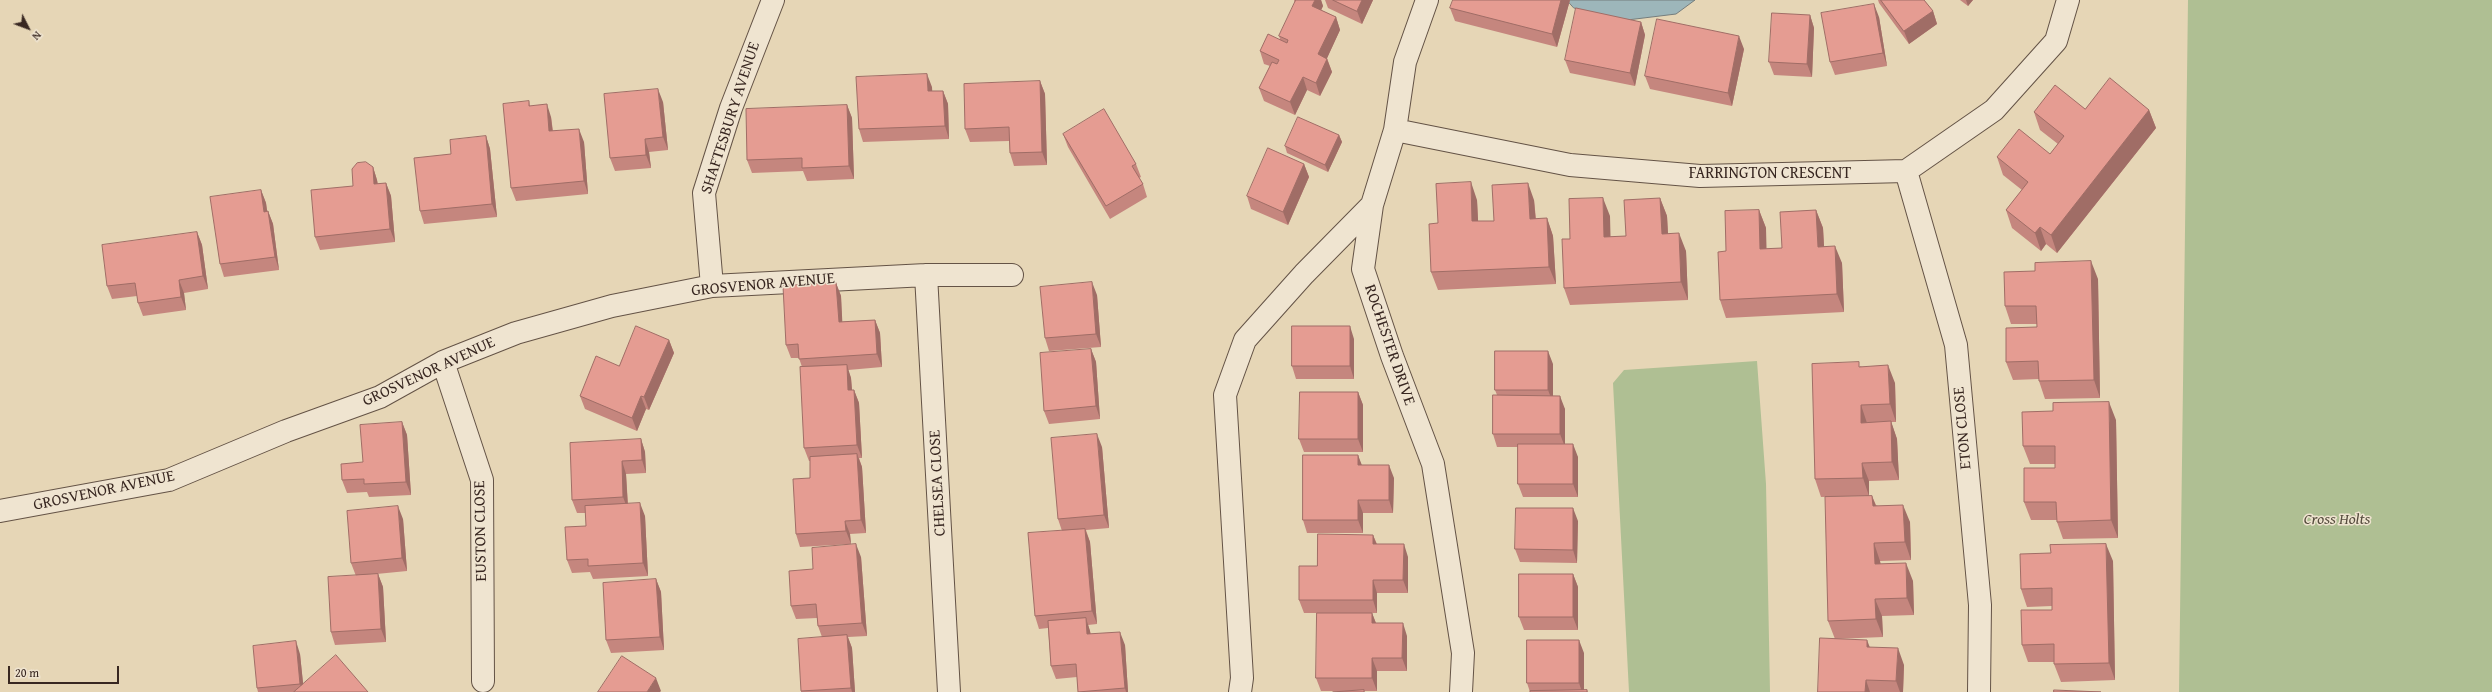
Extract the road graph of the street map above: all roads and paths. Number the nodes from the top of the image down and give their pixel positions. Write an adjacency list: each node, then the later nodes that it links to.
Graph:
1 (773, 0): 9 (street, SHAFTESBURY AVENUE)
2 (1427, 0): 4 (street, ROCHESTER DRIVE)
3 (2068, 0): 5 (street)
4 (1395, 130): 5 (street, FARRINGTON CRESCENT); 6 (street, ROCHESTER DRIVE)
5 (1906, 172): 16 (street, ETON CLOSE)
6 (1372, 205): 14 (street); 15 (street, ROCHESTER DRIVE)
7 (926, 275): 8 (street, GROSVENOR AVENUE); 9 (street, GROSVENOR AVENUE); 13 (street, CHELSEA CLOSE)
8 (1012, 275)
9 (712, 286): 10 (street, GROSVENOR AVENUE)
10 (443, 362): 11 (street, GROSVENOR AVENUE); 12 (street, EUSTON CLOSE)
11 (0, 511)
12 (483, 681)
13 (949, 692)
14 (1240, 692)
15 (1461, 692)
16 (1979, 692)

